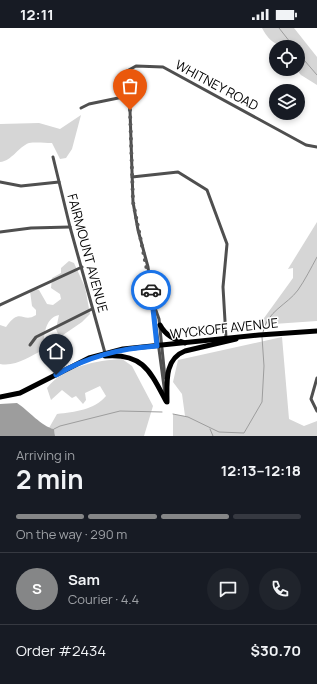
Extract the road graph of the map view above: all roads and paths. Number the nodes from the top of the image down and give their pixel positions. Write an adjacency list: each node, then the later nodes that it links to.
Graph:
1 (128, 96): 2 (street); 3 (street, WHITNEY ROAD); 5 (street)
2 (81, 108)
3 (317, 148)
4 (53, 157): 7 (street, FAIRMOUNT AVENUE)
5 (132, 176): 11 (street); 17 (street)
6 (0, 182): 7 (street)
7 (59, 182): 8 (street, FAIRMOUNT AVENUE)
8 (70, 227): 9 (street); 10 (street, FAIRMOUNT AVENUE)
9 (0, 232)
10 (82, 267): 12 (street); 13 (street, FAIRMOUNT AVENUE)
11 (152, 297): 14 (street); 20 (street)
12 (0, 305)
13 (92, 308): 19 (street); 21 (street, FAIRMOUNT AVENUE)
14 (160, 325): 18 (main road); 20 (street)
15 (317, 331): 16 (main road, WYCKOFF AVENUE)
16 (243, 337): 17 (main road, WYCKOFF AVENUE); 25 (main road)
17 (226, 338): 18 (main road, WYCKOFF AVENUE)
18 (186, 343): 20 (main road, WYCKOFF AVENUE)
19 (30, 345)
20 (160, 346): 21 (main road, WYCKOFF AVENUE); 25 (street)
21 (105, 353): 22 (main road, WYCKOFF AVENUE)
22 (93, 357): 24 (main road, WYCKOFF AVENUE); 25 (main road)
23 (317, 378): 26 (street)
24 (0, 397)
25 (167, 402)
26 (317, 411)

